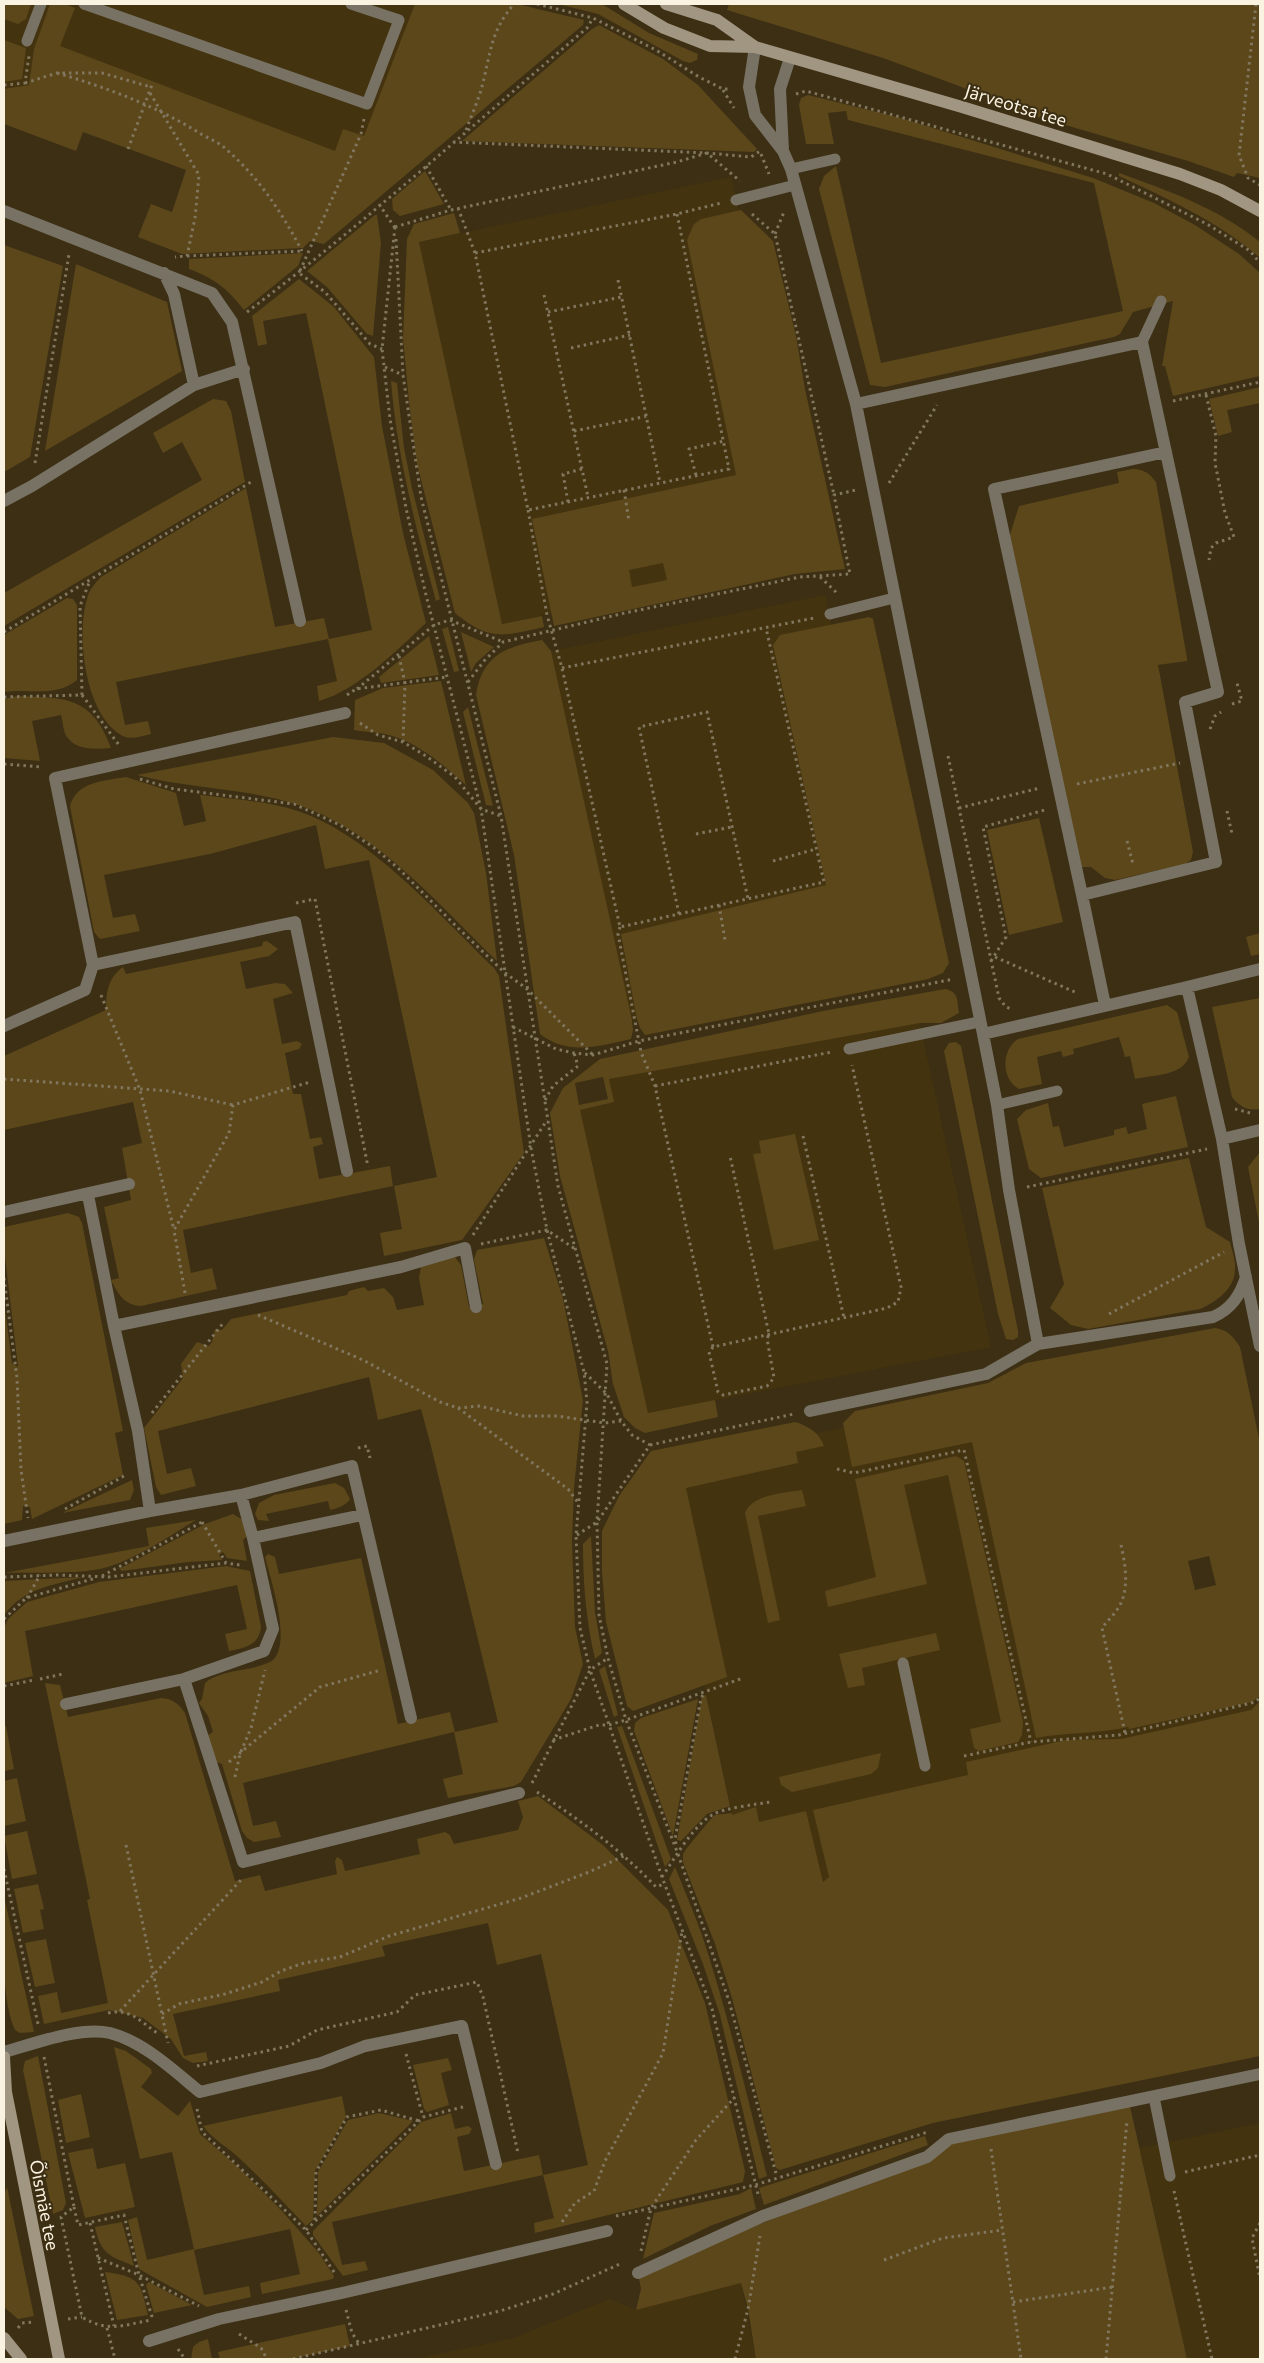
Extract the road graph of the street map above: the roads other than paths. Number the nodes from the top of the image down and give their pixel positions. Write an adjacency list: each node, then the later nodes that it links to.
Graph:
1 (41, 4): 6 (lane)
2 (84, 4): 3 (lane)
3 (351, 4)
4 (624, 4): 7 (main road, Järveotsa tee)
5 (666, 4): 7 (main road, Järveotsa tee)
6 (27, 41)
7 (756, 47): 8 (main road, Järveotsa tee); 9 (street)
8 (790, 58): 9 (street); 14 (main road, Järveotsa tee)
9 (783, 151): 11 (street)
10 (835, 159): 11 (lane)
11 (791, 169): 12 (street)
12 (795, 185): 13 (lane); 21 (street)
13 (741, 199)
14 (1260, 211)
15 (4, 212): 16 (street)
16 (164, 273): 19 (street); 20 (street)
17 (1161, 301): 18 (lane)
18 (1142, 342): 21 (street); 22 (street)
19 (244, 369): 20 (street); 26 (street)
20 (194, 385): 23 (street)
21 (856, 404): 24 (street)
22 (1166, 452): 28 (street); 28 (street)
23 (4, 501)
24 (894, 598): 25 (lane); 34 (street)
25 (830, 614)
26 (300, 621)
27 (345, 713): 29 (street)
28 (1082, 895): 32 (street)
29 (92, 965): 33 (street); 40 (street)
30 (1260, 969): 31 (street)
31 (1187, 986): 32 (street); 39 (street)
32 (1105, 1005): 34 (street)
33 (4, 1026)
34 (981, 1028): 35 (lane); 37 (street)
35 (849, 1049)
36 (1057, 1091): 37 (lane)
37 (997, 1105): 47 (street)
38 (1260, 1130): 39 (street)
39 (1223, 1142): 44 (street)
40 (348, 1172)
41 (129, 1184): 42 (street)
42 (88, 1195): 43 (street); 46 (street)
43 (4, 1212)
44 (1246, 1277): 47 (street); 48 (street)
45 (476, 1306): 46 (street)
46 (114, 1326): 51 (street)
47 (1038, 1344): 49 (street)
48 (1260, 1346)
49 (810, 1411)
50 (241, 1495): 51 (street); 52 (street); 53 (street)
51 (150, 1511): 54 (street)
52 (362, 1515): 53 (street); 58 (street)
53 (253, 1538): 56 (street)
54 (4, 1541)
55 (903, 1663): 59 (lane)
56 (184, 1679): 57 (street); 60 (street)
57 (66, 1704)
58 (411, 1718)
59 (925, 1766)
60 (518, 1793)
61 (4, 2052): 67 (street)
62 (4, 2057): 64 (main road, Õismäe tee)
63 (1260, 2074): 65 (street)
64 (5, 2090): 66 (main road); 74 (main road, Õismäe tee)
65 (1154, 2097): 68 (lane); 70 (street)
66 (4, 2110)
67 (496, 2164)
68 (1170, 2176)
69 (606, 2231): 72 (street)
70 (638, 2273)
71 (4, 2338): 73 (main road)
72 (149, 2341)
73 (21, 2359)
74 (59, 2359)

